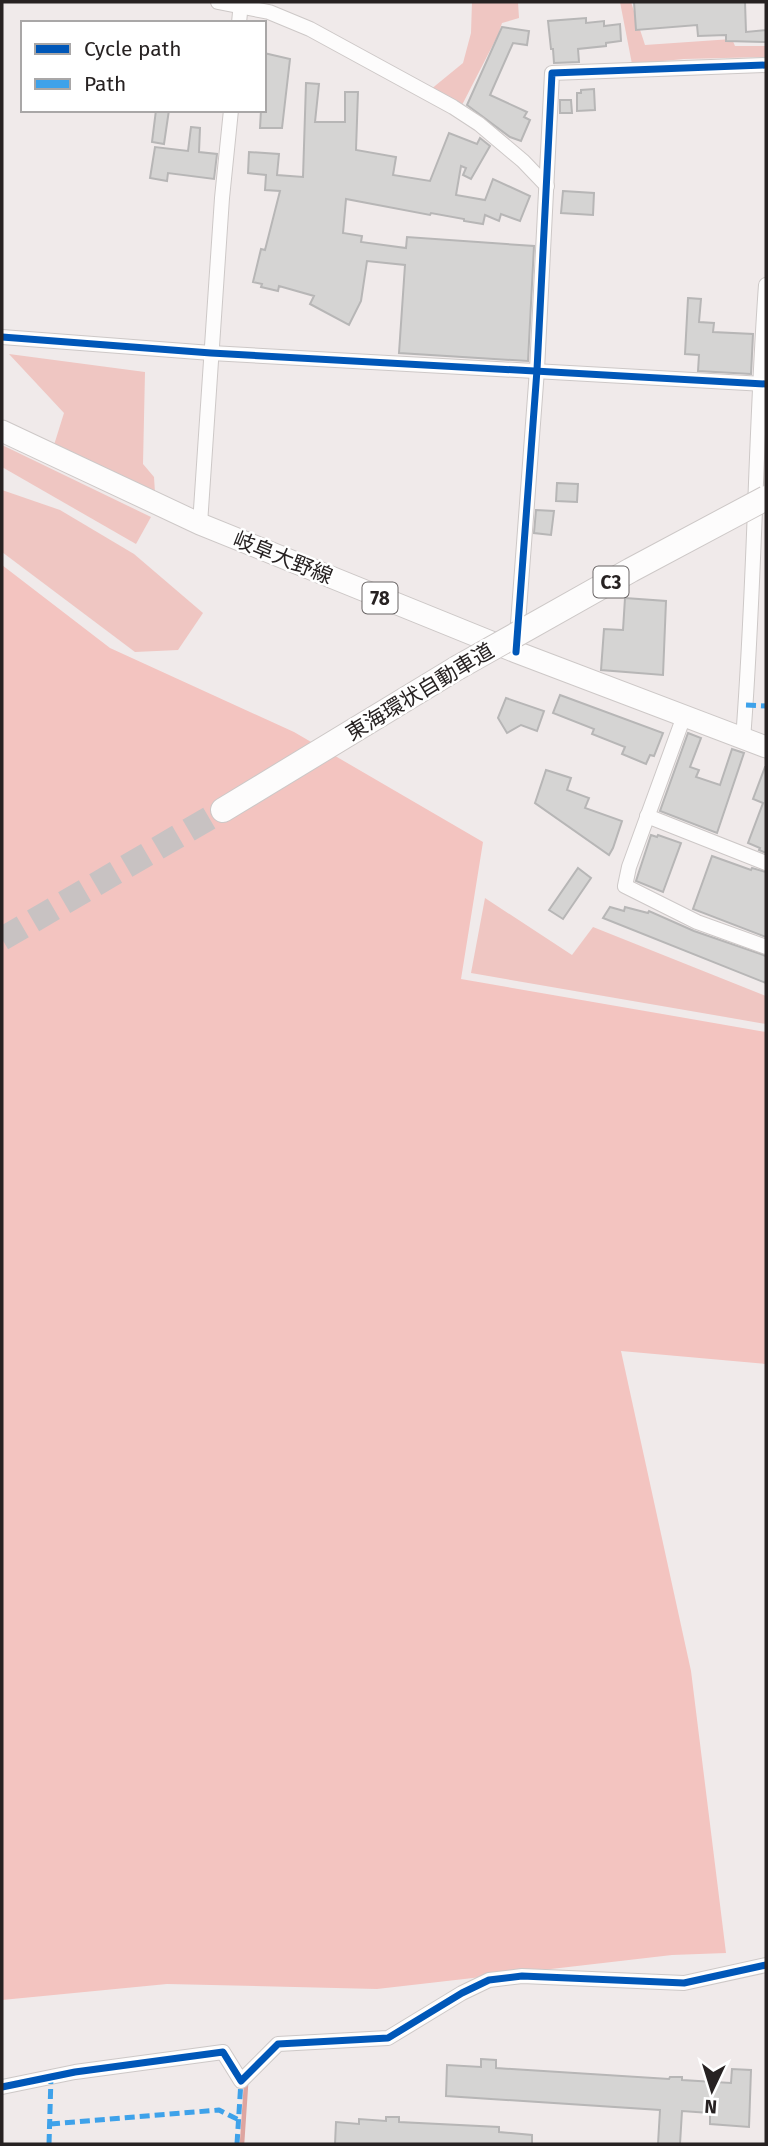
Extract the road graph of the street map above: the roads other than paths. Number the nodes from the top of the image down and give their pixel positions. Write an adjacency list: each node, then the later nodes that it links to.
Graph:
1 (218, 2): 2 (street)
2 (241, 3): 3 (street); 6 (street)
3 (239, 21)
4 (766, 65): 6 (street)
5 (231, 112): 9 (street)
6 (547, 186): 10 (street)
7 (766, 285): 11 (street)
8 (2, 337): 9 (street)
9 (211, 353): 10 (street); 14 (street)
10 (537, 370): 11 (street); 15 (street)
11 (762, 384): 17 (street)
12 (2, 431): 14 (main road, 岐阜大野線 / 78)
13 (766, 498): 19 (highway, 東海環状自動車道 / C3, bridge)
14 (200, 524): 15 (main road, 岐阜大野線 / 78)
15 (516, 652): 16 (main road, 岐阜大野線 / 78)
16 (684, 716): 17 (main road, 岐阜大野線 / 78); 20 (street)
17 (743, 739): 18 (main road, 岐阜大野線 / 78)
18 (766, 747)
19 (223, 810)
20 (647, 816): 21 (street); 22 (street)
21 (766, 863)
22 (766, 947)
23 (766, 1965): 24 (street)
24 (2, 2087)

